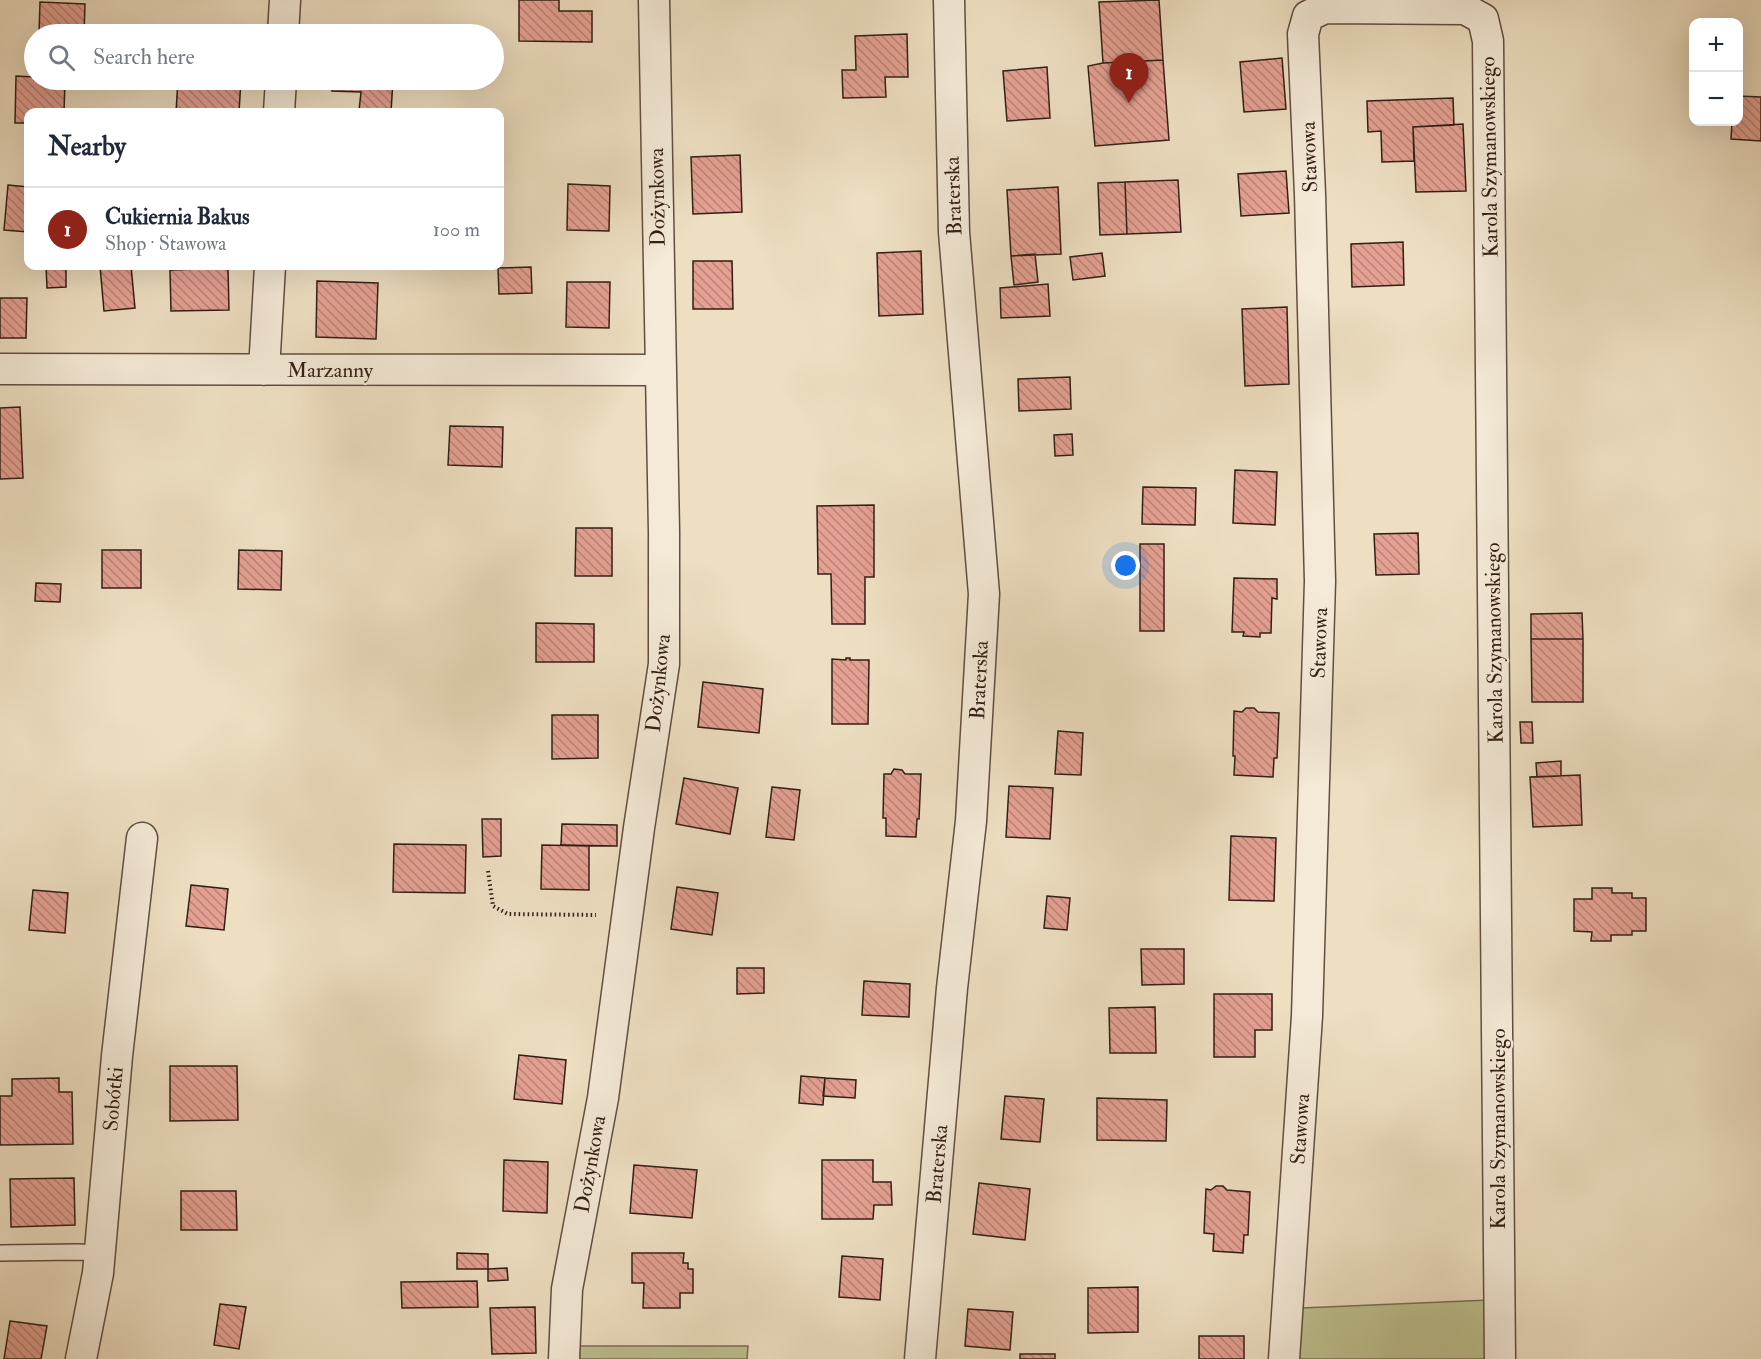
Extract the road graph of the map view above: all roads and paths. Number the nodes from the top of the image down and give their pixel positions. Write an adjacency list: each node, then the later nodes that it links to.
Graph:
1 (285, 0): 5 (street)
2 (654, 0): 11 (street, Dożynkowa)
3 (949, 0): 19 (street, Braterska)
4 (1395, 8): 20 (street, Stawowa); 21 (street, Karola Szymanowskiego)
5 (284, 24)
6 (280, 90): 7 (street)
7 (279, 108)
8 (270, 270): 10 (street)
9 (0, 369): 10 (street, Marzanny)
10 (264, 370): 11 (street, Marzanny)
11 (660, 370): 14 (street, Dożynkowa)
12 (142, 838): 15 (street, Sobótki)
13 (488, 871): 14 (path)
14 (627, 915): 18 (street, Dożynkowa)
15 (99, 1253): 16 (lane); 17 (street, Sobótki)
16 (0, 1254)
17 (81, 1359)
18 (564, 1359)
19 (920, 1359)
20 (1284, 1359)
21 (1500, 1359)

